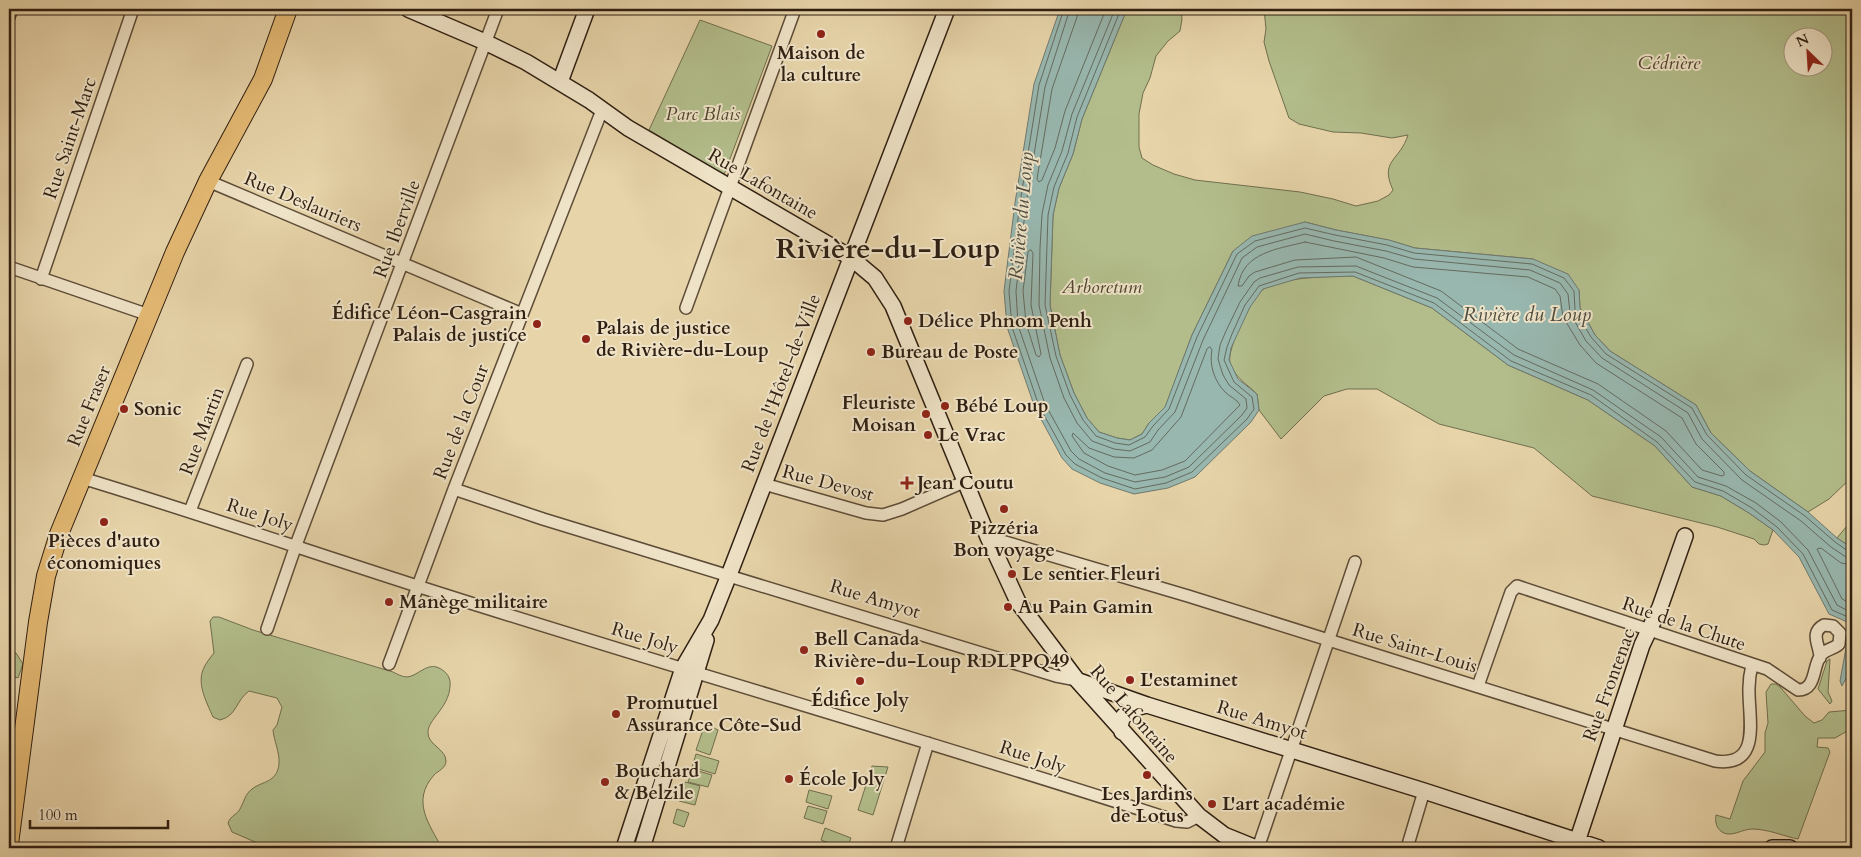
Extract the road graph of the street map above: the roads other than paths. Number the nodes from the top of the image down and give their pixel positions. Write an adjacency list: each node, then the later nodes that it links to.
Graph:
1 (12, 9): 9 (street)
2 (132, 9): 18 (street, Rue Saint-Marc)
3 (288, 9): 13 (main road, Rue Fraser)
4 (408, 9): 10 (main road, Rue Lafontaine)
5 (498, 9): 10 (street, Rue Iberville)
6 (587, 9): 11 (main road)
7 (795, 9): 14 (street)
8 (947, 9): 15 (main road, Rue de l'Hôtel-de-Ville)
9 (9, 18)
10 (485, 42): 11 (main road, Rue Lafontaine); 16 (street, Rue Iberville)
11 (560, 82): 12 (main road, Rue Lafontaine)
12 (602, 110): 14 (main road, Rue Lafontaine); 20 (street, Rue de la Cour)
13 (208, 181): 16 (street, Rue Deslauriers); 21 (main road, Rue Fraser)
14 (729, 187): 15 (main road, Rue Lafontaine); 19 (street)
15 (850, 258): 24 (main road, Rue Lafontaine); 25 (main road, Rue de l'Hôtel-de-Ville)
16 (403, 264): 20 (street, Rue Deslauriers); 30 (street, Rue Iberville)
17 (9, 267): 18 (street)
18 (41, 278): 21 (street)
19 (686, 308)
20 (522, 314): 26 (street, Rue de la Cour)
21 (149, 315): 23 (main road, Rue Fraser)
22 (247, 364): 27 (street, Rue Martin)
23 (82, 478): 27 (street, Rue Joly); 50 (main road, Rue Fraser)
24 (966, 481): 25 (street, Rue Devost); 29 (main road, Rue Lafontaine)
25 (764, 484): 32 (main road, Rue de l'Hôtel-de-Ville)
26 (454, 489): 32 (street, Rue Amyot); 33 (street, Rue de la Cour)
27 (190, 511): 30 (street, Rue Joly)
28 (1685, 536): 35 (main road, Rue Frontenac)
29 (988, 537): 36 (street, Rue Saint-Louis); 41 (main road, Rue Lafontaine)
30 (296, 545): 33 (street, Rue Joly); 34 (street, Rue Iberville)
31 (1355, 562): 36 (street)
32 (729, 575): 40 (main road, Rue de l'Hôtel-de-Ville); 41 (street, Rue Amyot)
33 (417, 586): 38 (street, Rue de la Cour); 40 (street, Rue Joly)
34 (267, 629)
35 (1649, 631): 39 (street, Rue de la Chute); 42 (street, Rue de la Chute); 44 (main road, Rue Frontenac)
36 (1329, 640): 42 (street, Rue Saint-Louis); 47 (street)
37 (1820, 658): 39 (street, Rue de la Chute)
38 (389, 664)
39 (1752, 665): 44 (street, Rue Saint-Louis)
40 (690, 670): 46 (street, Rue Joly); 52 (main road); 53 (main road)
41 (1077, 680): 43 (main road, Rue Amyot); 45 (main road, Rue Lafontaine)
42 (1478, 686): 44 (street, Rue Saint-Louis)
43 (1147, 705): 45 (main road); 47 (main road, Rue Amyot)
44 (1614, 728): 51 (main road, Rue Frontenac)
45 (1122, 732): 49 (main road, Rue Lafontaine)
46 (928, 742): 49 (street, Rue Joly); 54 (street)
47 (1291, 751): 48 (main road, Rue Amyot); 55 (street)
48 (1424, 791): 51 (main road, Rue Amyot); 56 (street)
49 (1199, 816): 55 (main road, Rue Lafontaine)
50 (9, 844)
51 (1576, 845): 57 (main road, Rue Amyot)
52 (624, 848)
53 (642, 848)
54 (896, 848)
55 (1257, 848)
56 (1407, 848)
57 (1599, 848)
58 (1772, 848): 59 (main road)
59 (1790, 848)

